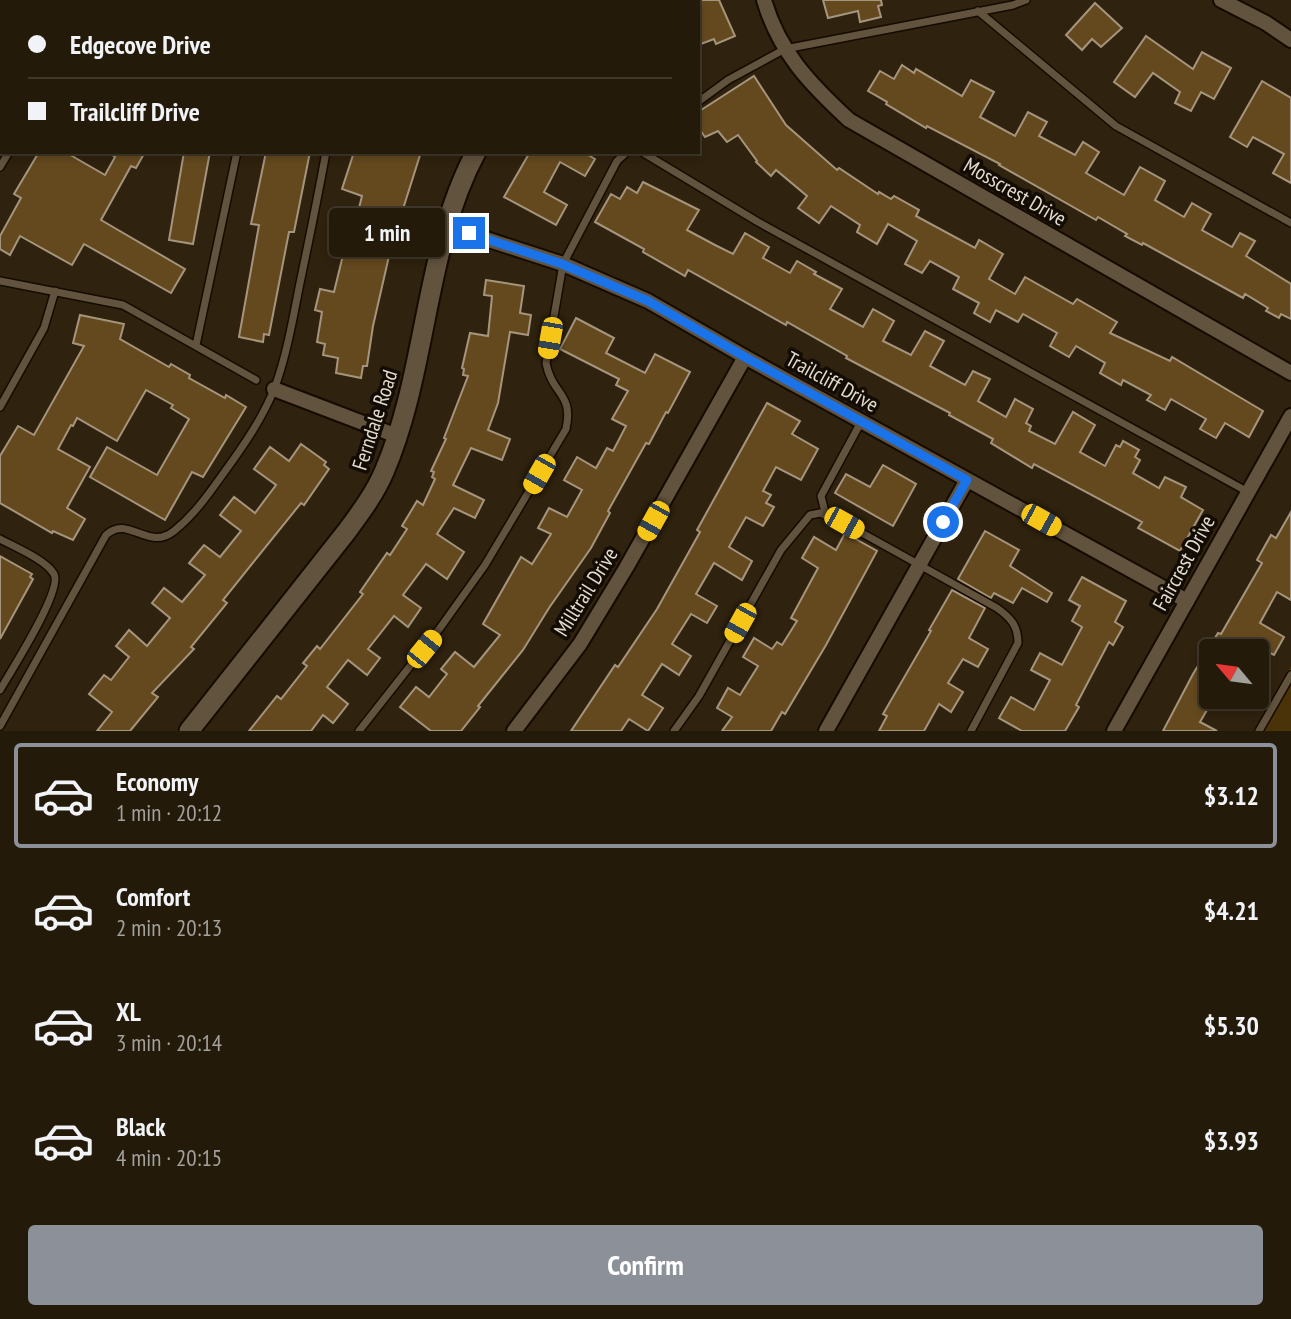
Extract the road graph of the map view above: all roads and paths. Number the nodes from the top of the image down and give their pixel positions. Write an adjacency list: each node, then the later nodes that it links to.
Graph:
1 (764, 0): 6 (street, Mosscrest Drive)
2 (1026, 0): 4 (lane)
3 (1221, 0): 5 (street)
4 (978, 11): 6 (lane); 13 (lane)
5 (1291, 40)
6 (785, 49): 7 (lane); 20 (street, Mosscrest Drive)
7 (700, 101)
8 (237, 154): 18 (lane)
9 (327, 154): 22 (lane)
10 (475, 154): 14 (street, Ferndale Road)
11 (626, 154): 15 (lane)
12 (645, 154): 28 (lane)
13 (1291, 223)
14 (446, 226): 15 (street, Trailcliff Drive); 26 (street, Ferndale Road)
15 (562, 264): 19 (street, Trailcliff Drive); 37 (lane)
16 (0, 281): 17 (lane)
17 (55, 291): 18 (lane); 23 (lane)
18 (196, 345): 21 (lane)
19 (745, 357): 25 (street, Trailcliff Drive); 38 (street, Milltrail Drive)
20 (1291, 373)
21 (256, 380)
22 (274, 389): 26 (street); 35 (lane)
23 (0, 407)
24 (1291, 416): 28 (street, Faircrest Drive)
25 (861, 422): 27 (street, Trailcliff Drive); 29 (lane)
26 (397, 436): 36 (street, Ferndale Road)
27 (967, 480): 31 (street); 32 (street, Trailcliff Drive)
28 (1248, 492): 32 (street, Faircrest Drive)
29 (827, 516): 31 (lane); 39 (lane)
30 (0, 539): 34 (lane)
31 (919, 565): 40 (street); 41 (lane)
32 (1187, 601): 42 (street, Faircrest Drive)
33 (1291, 675): 43 (lane)
34 (0, 690)
35 (0, 726)
36 (189, 731)
37 (359, 731)
38 (514, 731)
39 (674, 731)
40 (826, 731)
41 (971, 731)
42 (1114, 731)
43 (1259, 731)

